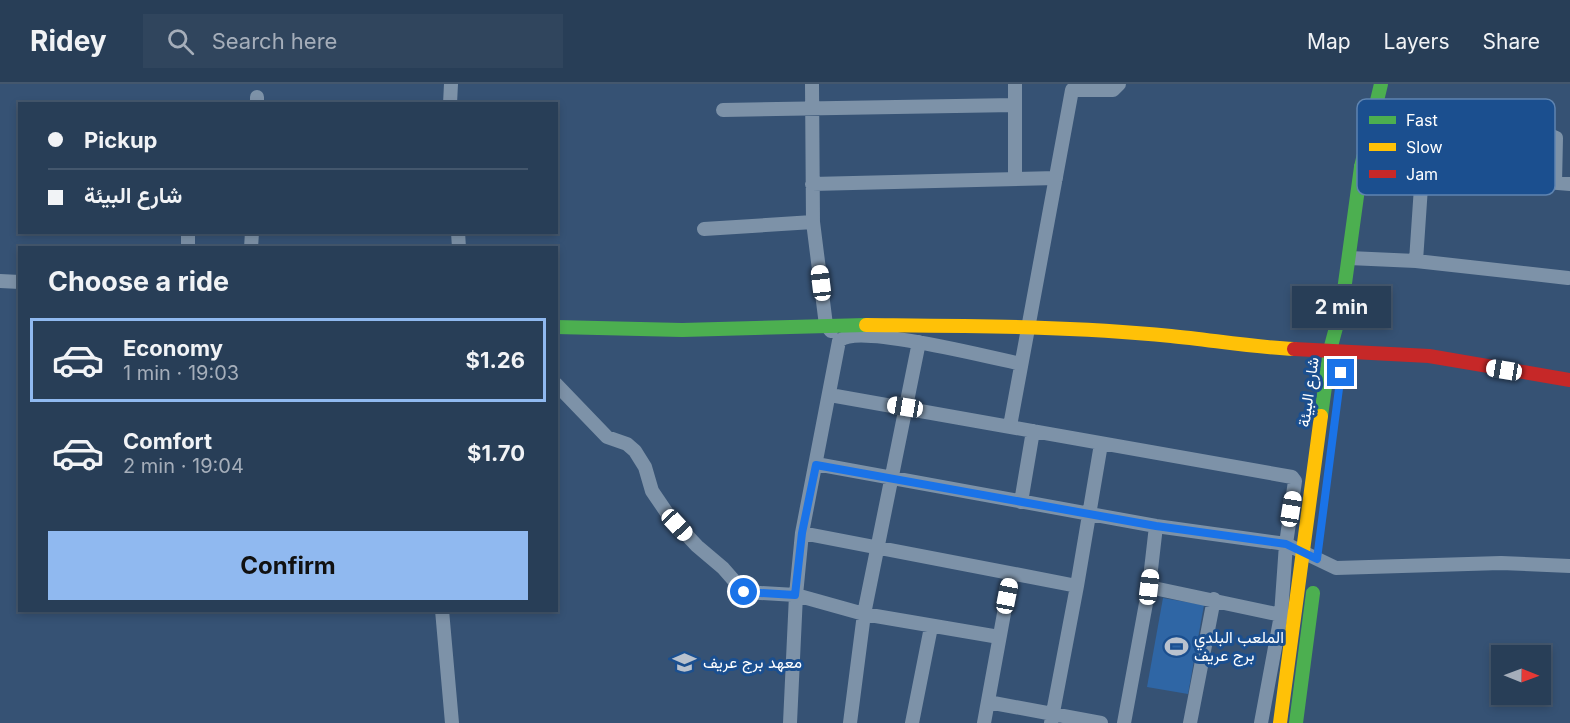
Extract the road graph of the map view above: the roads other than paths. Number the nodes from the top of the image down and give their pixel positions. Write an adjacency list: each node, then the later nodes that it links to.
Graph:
1 (451, 84): 7 (street)
2 (812, 84): 9 (street)
3 (1014, 84): 8 (street)
4 (1119, 84): 13 (street)
5 (1381, 84): 6 (street, شارع البيئة)
6 (1377, 99)
7 (450, 102)
8 (1015, 105): 9 (street); 12 (street)
9 (812, 107): 10 (street); 14 (street)
10 (723, 110)
11 (1555, 138): 15 (street)
12 (1015, 178): 13 (street); 14 (street)
13 (1056, 178): 27 (street)
14 (812, 183): 19 (street)
15 (1555, 183): 16 (street)
16 (1570, 184)
17 (1357, 195): 21 (street, شارع البيئة)
18 (1420, 195): 22 (street)
19 (813, 222): 20 (street); 26 (street)
20 (704, 229)
21 (1349, 258): 22 (street); 31 (street, شارع البيئة)
22 (1416, 261): 23 (street)
23 (1568, 278)
24 (0, 280): 25 (street)
25 (18, 282)
26 (826, 325): 27 (street); 28 (street); 29 (street)
27 (1028, 326): 31 (street); 32 (street)
28 (558, 327)
29 (839, 341): 30 (street); 35 (street)
30 (919, 342): 32 (street); 36 (street)
31 (1337, 350): 33 (street); 37 (street, شارع البيئة); 49 (street, شارع البيئة)
32 (1021, 364): 38 (street)
33 (1570, 380)
34 (558, 386): 55 (street)
35 (830, 395): 36 (street); 41 (street)
36 (905, 407): 38 (street); 42 (street)
37 (1337, 408)
38 (1010, 426): 39 (street)
39 (1033, 431): 40 (street); 43 (street)
40 (1101, 444): 44 (street); 47 (street)
41 (816, 465): 42 (street); 46 (street)
42 (889, 479): 43 (street); 48 (street)
43 (1021, 502): 44 (street)
44 (1089, 514): 45 (street); 53 (street)
45 (1156, 526): 47 (street); 54 (street)
46 (802, 533): 48 (street); 55 (street)
47 (1286, 544): 49 (street); 59 (street)
48 (876, 549): 52 (street); 58 (street)
49 (1303, 552): 50 (street); 73 (street, شارع البيئة)
50 (1317, 564): 51 (street); 74 (street)
51 (1570, 566)
52 (1011, 575): 53 (street); 61 (street)
53 (1077, 586): 63 (street)
54 (1149, 587): 56 (street); 70 (street)
55 (795, 595): 58 (street); 65 (street)
56 (1214, 599): 59 (street); 71 (street)
57 (442, 612): 64 (street)
58 (864, 614): 60 (street); 66 (street)
59 (1281, 615): 72 (street)
60 (932, 627): 61 (street); 67 (street)
61 (999, 637): 62 (street)
62 (988, 702): 63 (street); 68 (street)
63 (1051, 718): 69 (street)
64 (452, 723)
65 (790, 723)
66 (850, 723)
67 (912, 723)
68 (984, 723)
69 (1101, 723)
70 (1124, 723)
71 (1190, 723)
72 (1262, 723)
73 (1280, 723)
74 (1296, 723)

